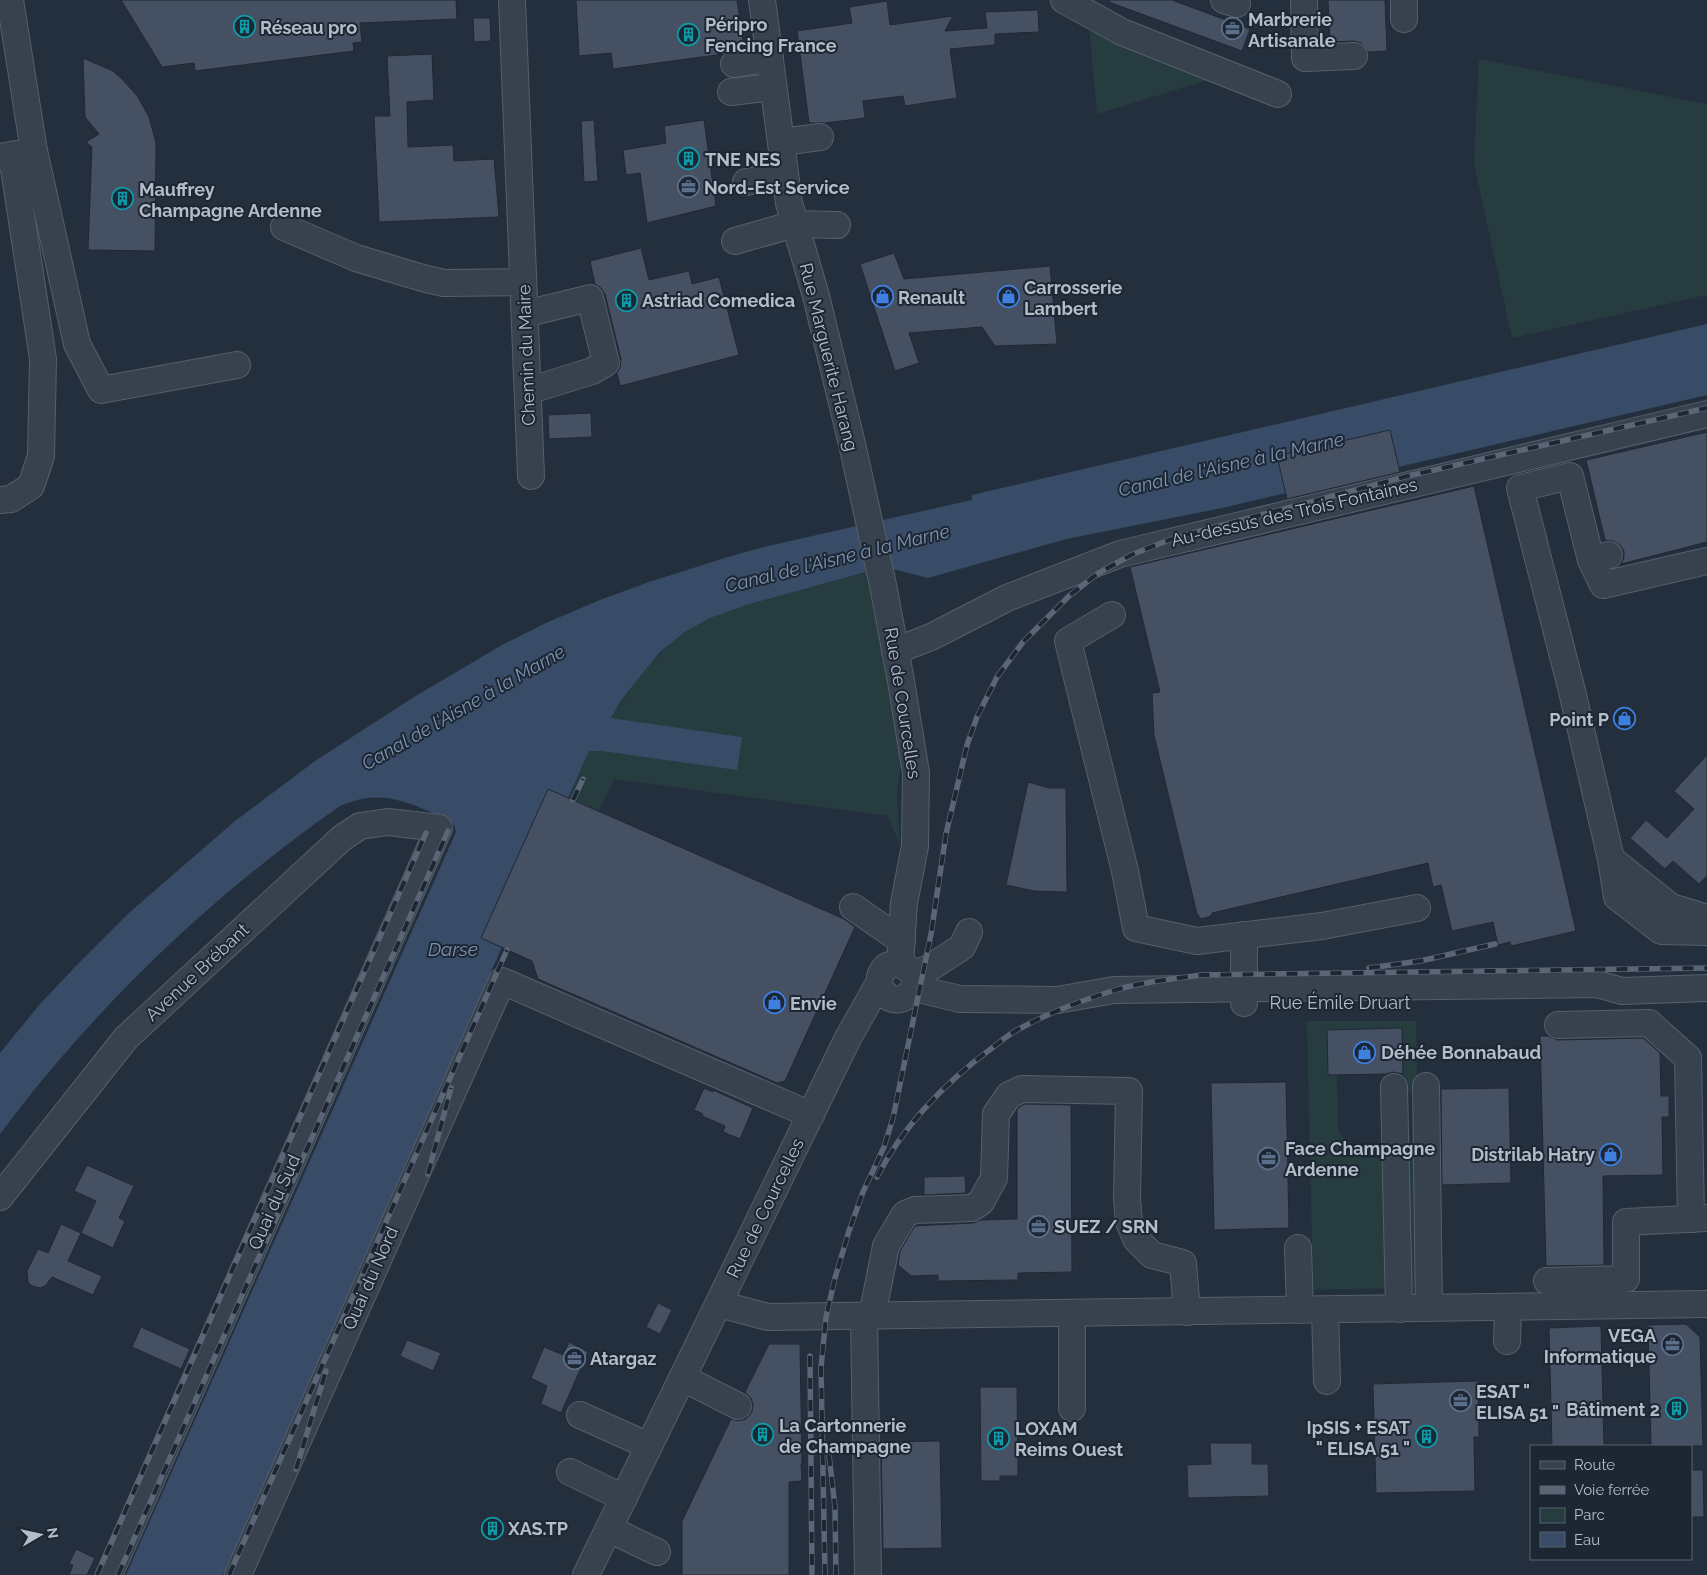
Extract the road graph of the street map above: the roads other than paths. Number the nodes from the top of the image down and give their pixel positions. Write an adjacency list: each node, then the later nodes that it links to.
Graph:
1 (10, 0): 16 (street)
2 (512, 0): 23 (street, Chemin du Maire)
3 (762, 0): 9 (street, Rue Marguerite Harang)
4 (1065, 0): 13 (street)
5 (1224, 0): 6 (street)
6 (1236, 0)
7 (1304, 0): 8 (street)
8 (1354, 56)
9 (770, 58): 10 (street); 11 (street, Rue Marguerite Harang)
10 (734, 64)
11 (773, 87): 12 (street); 15 (street, Rue Marguerite Harang)
12 (731, 92)
13 (1278, 94)
14 (820, 137): 15 (street)
15 (781, 142): 17 (street, Rue Marguerite Harang)
16 (15, 155): 25 (street); 29 (street)
17 (785, 175): 18 (street); 19 (street, Rue Marguerite Harang)
18 (746, 182)
19 (795, 224): 20 (street); 22 (street); 31 (street, Rue Marguerite Harang)
20 (837, 226)
21 (284, 227): 23 (street)
22 (735, 242)
23 (523, 282): 24 (street, Chemin du Maire)
24 (525, 314): 26 (street, Chemin du Maire); 26 (street)
25 (237, 365)
26 (528, 391): 28 (street, Chemin du Maire)
27 (1707, 414): 33 (street, Au-dessus des Trois Fontaines)
28 (531, 476)
29 (0, 500)
30 (1707, 561): 35 (street)
31 (883, 585): 33 (street, Rue de Courcelles)
32 (1112, 615): 41 (street)
33 (895, 650): 42 (street, Rue de Courcelles)
34 (439, 828): 49 (street, Avenue Brébant); 73 (street, Quai du Sud)
35 (1611, 859): 38 (street); 40 (street)
36 (853, 907): 42 (street)
37 (1417, 908): 41 (street)
38 (1707, 918)
39 (969, 932): 42 (street)
40 (1707, 932)
41 (1244, 935): 44 (street)
42 (900, 975): 44 (street, Rue Émile Druart); 48 (street, Rue de Courcelles)
43 (1707, 988): 44 (street, Rue Émile Druart)
44 (1244, 996)
45 (1558, 1025): 50 (street)
46 (1426, 1086): 56 (street)
47 (1394, 1087): 57 (street)
48 (811, 1115): 53 (street, Rue de Courcelles); 74 (street, Quai du Nord)
49 (0, 1197)
50 (1699, 1219): 52 (street)
51 (1298, 1248): 58 (street)
52 (1547, 1281)
53 (719, 1304): 61 (street); 63 (street, Rue de Courcelles)
54 (1707, 1304): 55 (street)
55 (1508, 1307): 56 (street); 62 (street)
56 (1429, 1308): 57 (street)
57 (1399, 1309): 58 (street)
58 (1313, 1310): 59 (street); 64 (street)
59 (1187, 1312): 60 (street); 61 (street)
60 (1072, 1313): 61 (street); 66 (street)
61 (868, 1316): 76 (street)
62 (1508, 1341)
63 (683, 1378): 65 (street); 68 (street, Rue de Courcelles)
64 (1327, 1381)
65 (738, 1406)
66 (1072, 1408)
67 (580, 1416): 68 (street)
68 (649, 1446): 70 (street, Rue de Courcelles)
69 (570, 1472): 70 (street)
70 (624, 1498): 71 (street, Rue de Courcelles)
71 (609, 1528): 72 (street); 75 (street, Rue de Courcelles)
72 (657, 1552)
73 (109, 1575)
74 (238, 1575)
75 (586, 1575)
76 (868, 1575)

